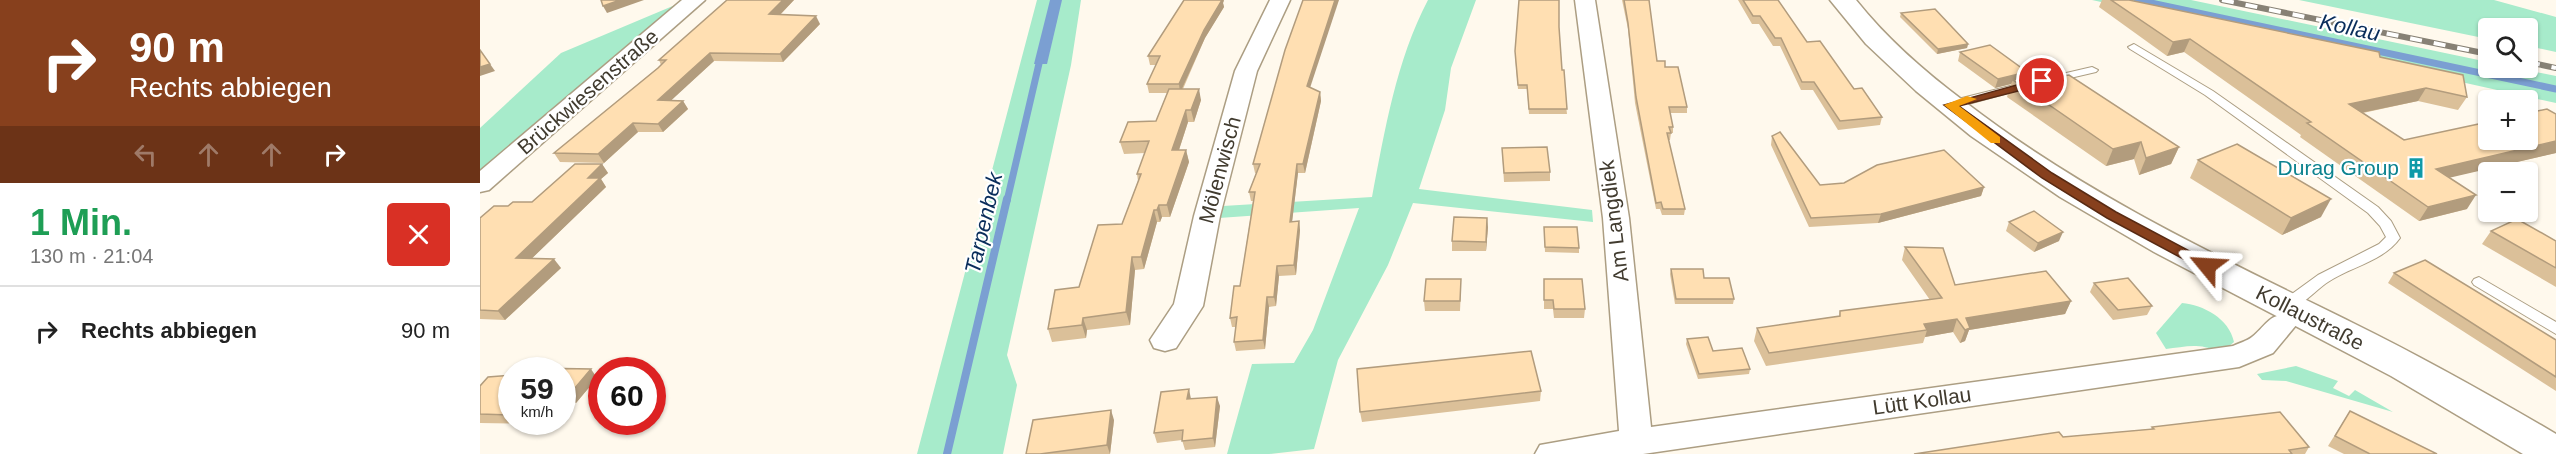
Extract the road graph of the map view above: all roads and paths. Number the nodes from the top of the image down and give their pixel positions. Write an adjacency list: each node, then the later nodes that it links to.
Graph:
1 (695, 0): 9 (street, Brückwiesenstraße)
2 (1280, 0): 13 (street, Mölenwisch)
3 (1585, 0): 14 (street, Am Langdiek)
4 (1822, 0): 11 (main road, Kollaustraße)
5 (1843, 0): 8 (main road, Kollaustraße)
6 (2134, 47): 11 (lane)
7 (2091, 70): 8 (lane)
8 (1950, 105): 11 (main road, Kollaustraße)
9 (480, 184)
10 (2479, 282): 12 (lane)
11 (2284, 315): 14 (street, Lütt Kollau); 16 (main road, Kollaustraße); 17 (main road, Kollaustraße)
12 (2556, 329)
13 (1165, 340)
14 (1636, 442): 15 (street, Lütt Kollau)
15 (1568, 453)
16 (2515, 454)
17 (2556, 454)

